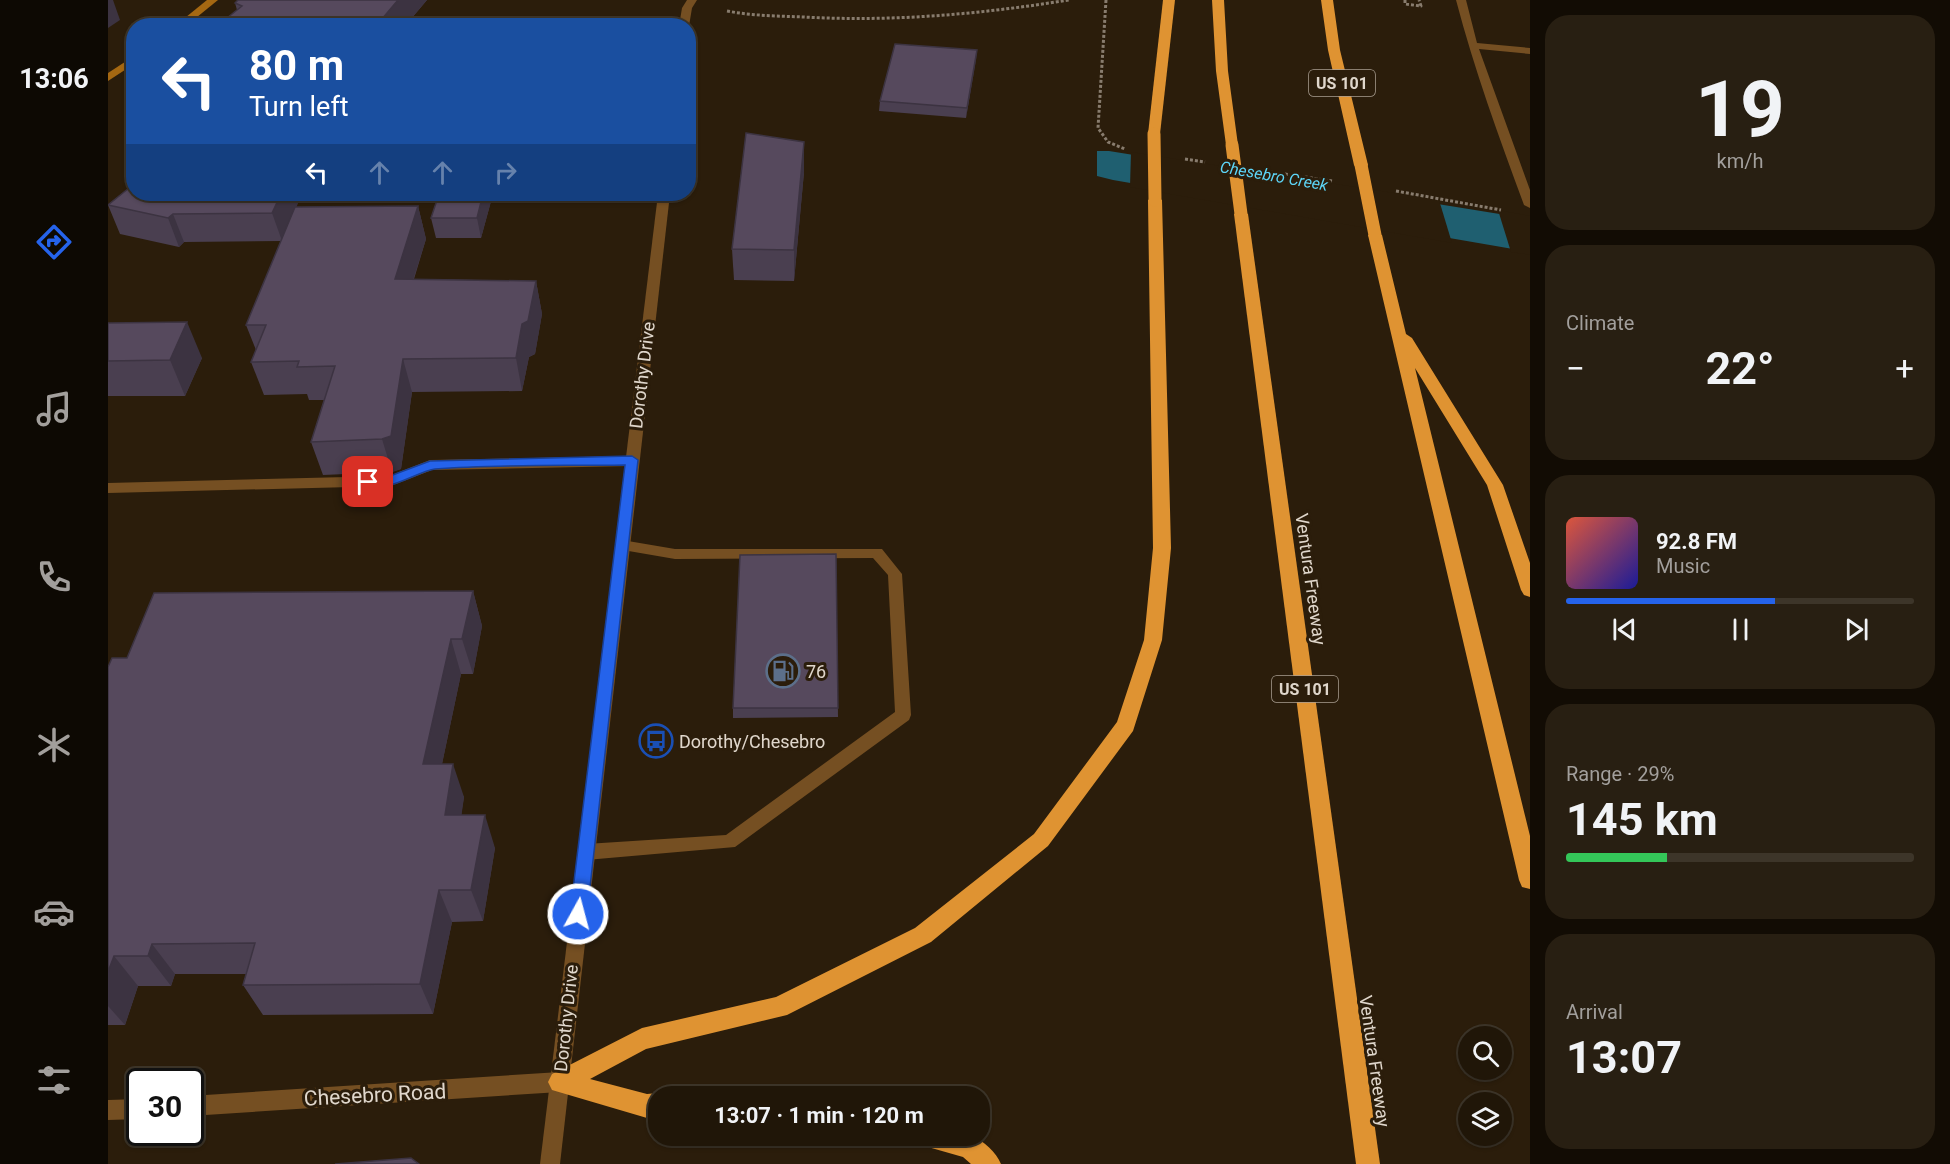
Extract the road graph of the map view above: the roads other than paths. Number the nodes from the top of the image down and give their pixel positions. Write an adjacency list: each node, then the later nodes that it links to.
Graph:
1 (213, 0): 7 (main road)
2 (692, 0): 8 (street)
3 (1169, 0): 22 (highway, bridge)
4 (1218, 0): 30 (highway, Ventura Freeway / US 101, bridge)
5 (1327, 0): 15 (highway, US 101, bridge)
6 (1461, 0): 9 (street)
7 (189, 18)
8 (685, 18)
9 (1472, 45): 10 (street); 14 (street)
10 (1530, 51)
11 (126, 65): 12 (main road)
12 (108, 78)
13 (663, 201): 16 (street, Dorothy Drive)
14 (1530, 205)
15 (1395, 325): 19 (highway); 21 (highway, US 101)
16 (632, 460): 17 (street); 18 (street, Dorothy Drive)
17 (108, 488)
18 (622, 545): 20 (street, Dorothy Drive); 20 (street)
19 (1530, 590)
20 (586, 852): 22 (street, Dorothy Drive)
21 (1530, 880)
22 (560, 1082): 23 (street, Chesebro Road); 24 (highway); 28 (street, Dorothy Drive)
23 (204, 1105)
24 (648, 1106)
25 (126, 1109): 26 (street)
26 (108, 1110)
27 (966, 1146): 29 (highway)
28 (550, 1164)
29 (989, 1164)
30 (1368, 1164)

